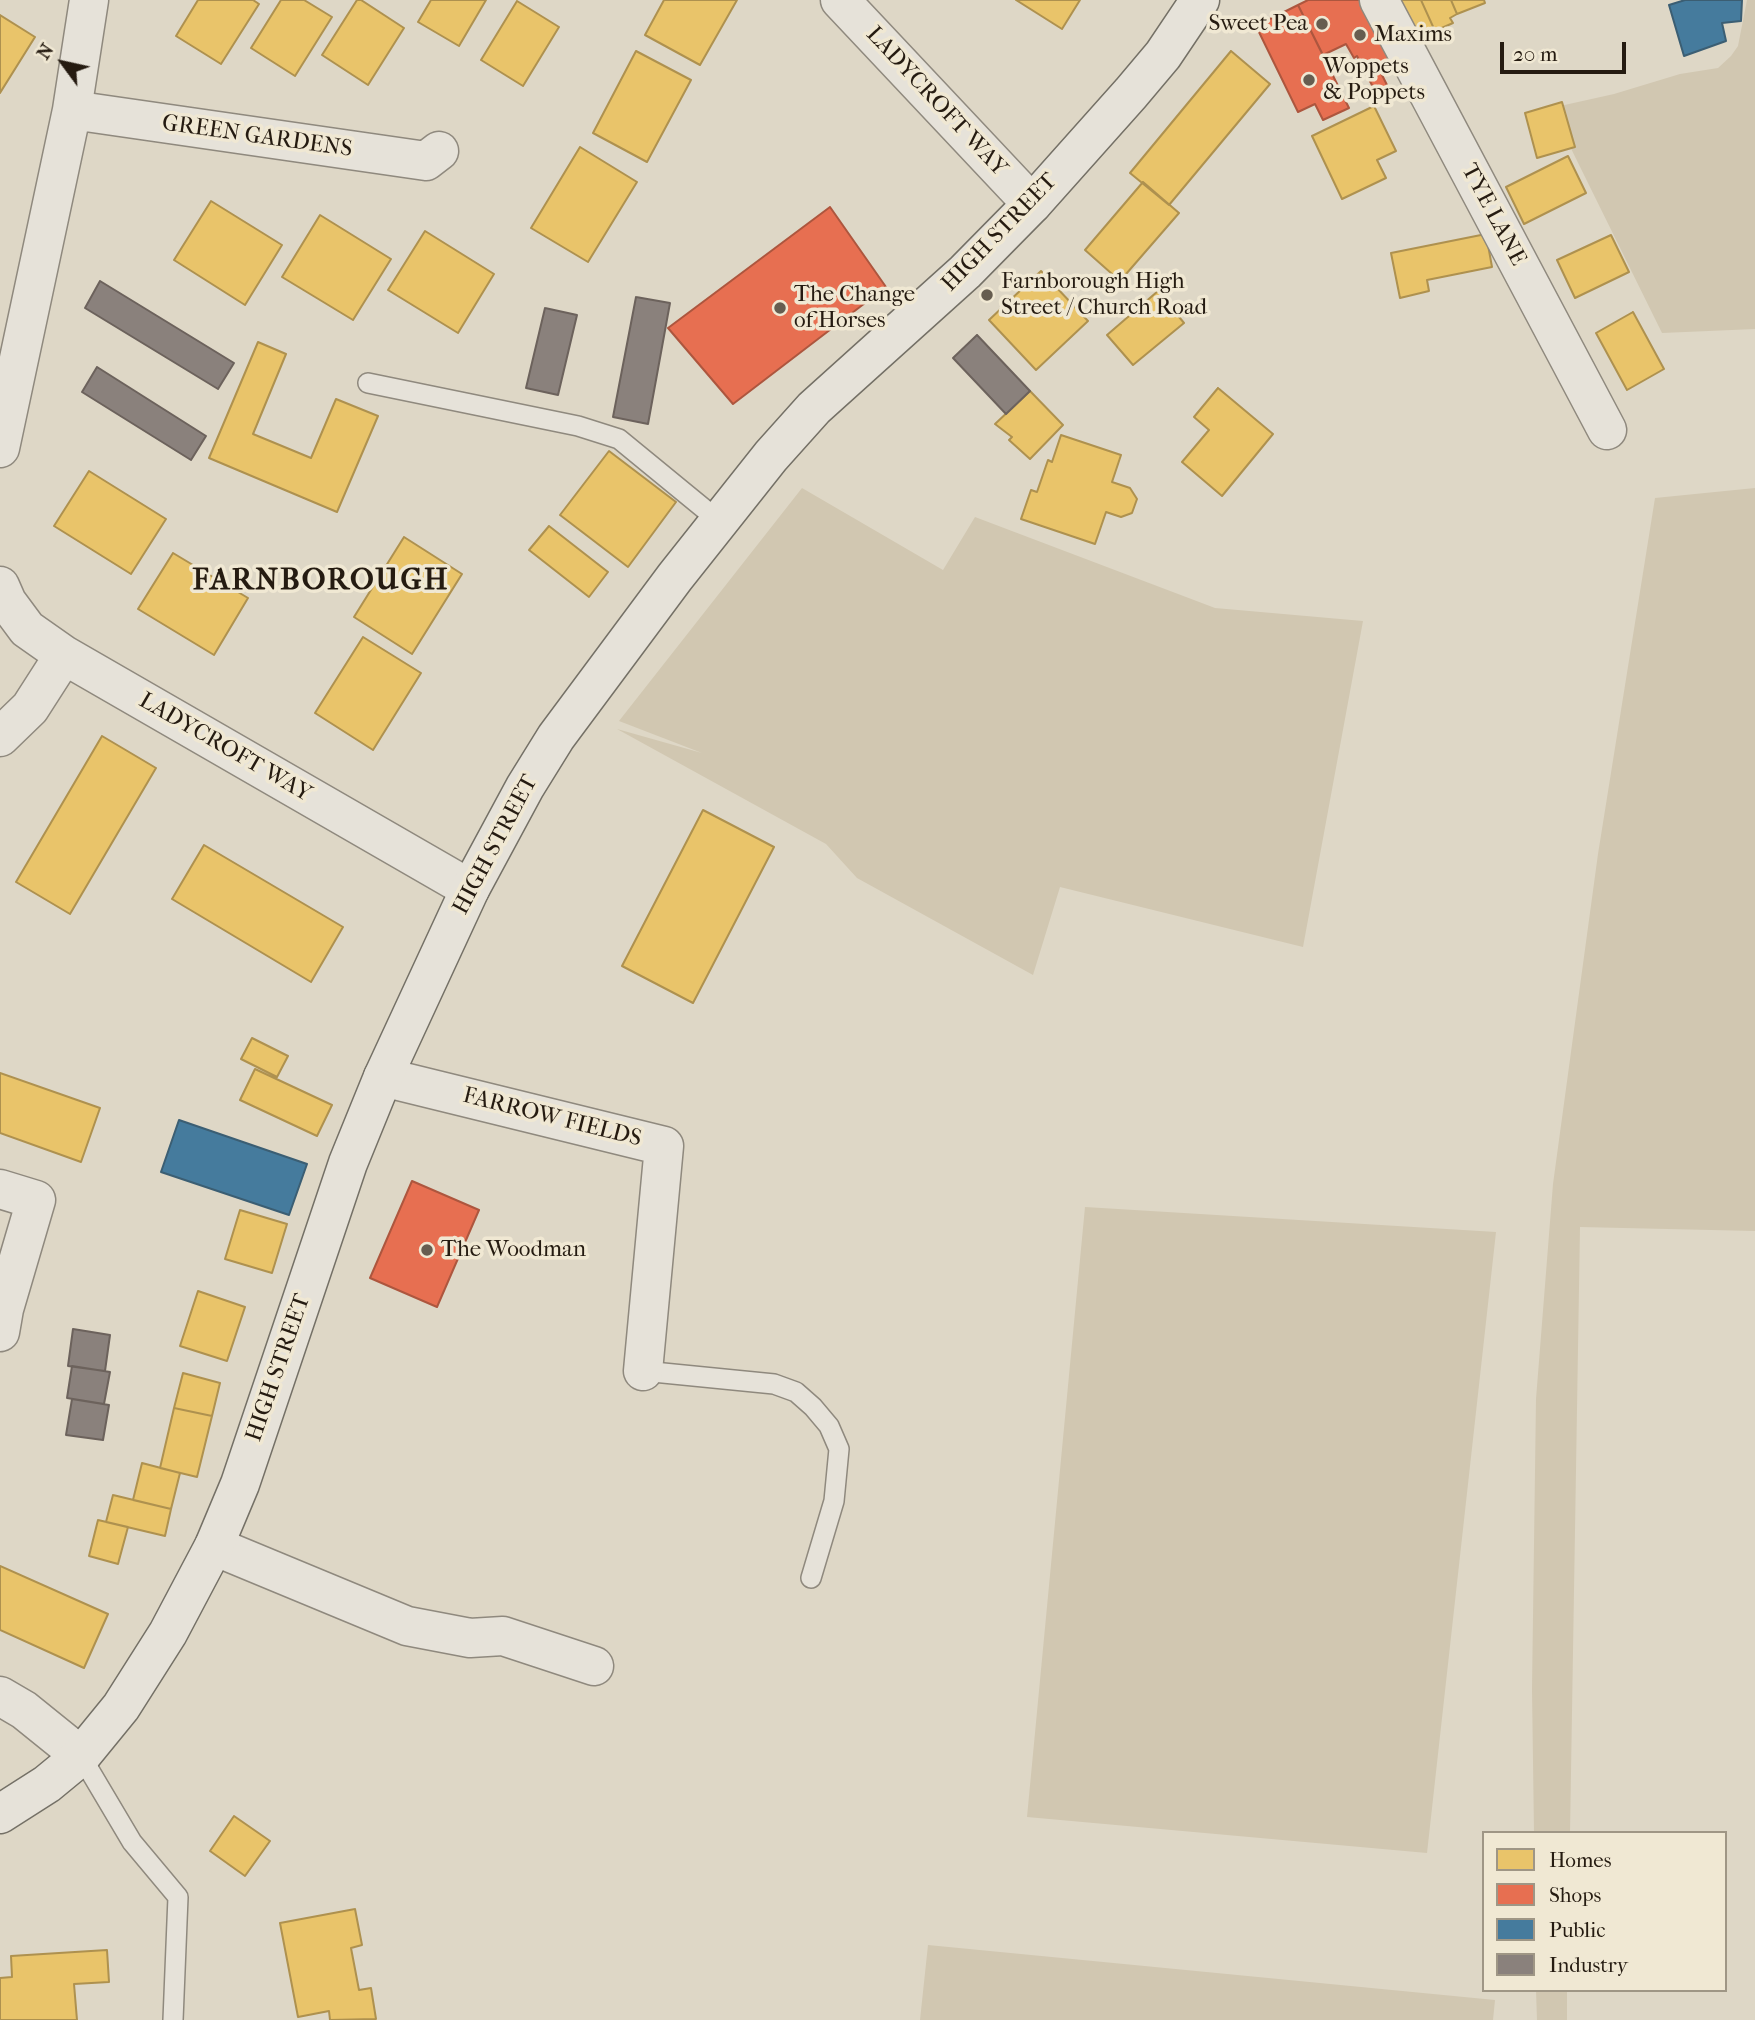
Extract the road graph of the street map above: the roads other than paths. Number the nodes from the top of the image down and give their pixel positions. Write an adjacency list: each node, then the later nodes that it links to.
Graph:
1 (89, 0): 5 (street)
2 (840, 0): 7 (street, LADYCROFT WAY)
3 (1200, 0): 7 (street, HIGH STREET)
4 (1379, 0): 9 (street, TYE LANE)
5 (72, 110): 6 (street, GREEN GARDENS); 10 (street)
6 (439, 151)
7 (1032, 204): 11 (street, HIGH STREET)
8 (368, 383): 11 (lane)
9 (1606, 430)
10 (0, 448)
11 (719, 521): 15 (street, HIGH STREET)
12 (0, 586): 13 (street, LADYCROFT WAY)
13 (64, 655): 14 (street); 15 (street, LADYCROFT WAY)
14 (0, 737)
15 (470, 889): 16 (street, HIGH STREET)
16 (383, 1077): 19 (street, FARROW FIELDS); 20 (street, HIGH STREET)
17 (0, 1189): 18 (street)
18 (0, 1332)
19 (643, 1371): 21 (lane)
20 (214, 1546): 22 (street); 24 (street, HIGH STREET)
21 (811, 1578)
22 (594, 1666)
23 (0, 1696): 24 (street)
24 (80, 1756): 25 (street, HIGH STREET); 26 (lane)
25 (0, 1814)
26 (173, 2020)

